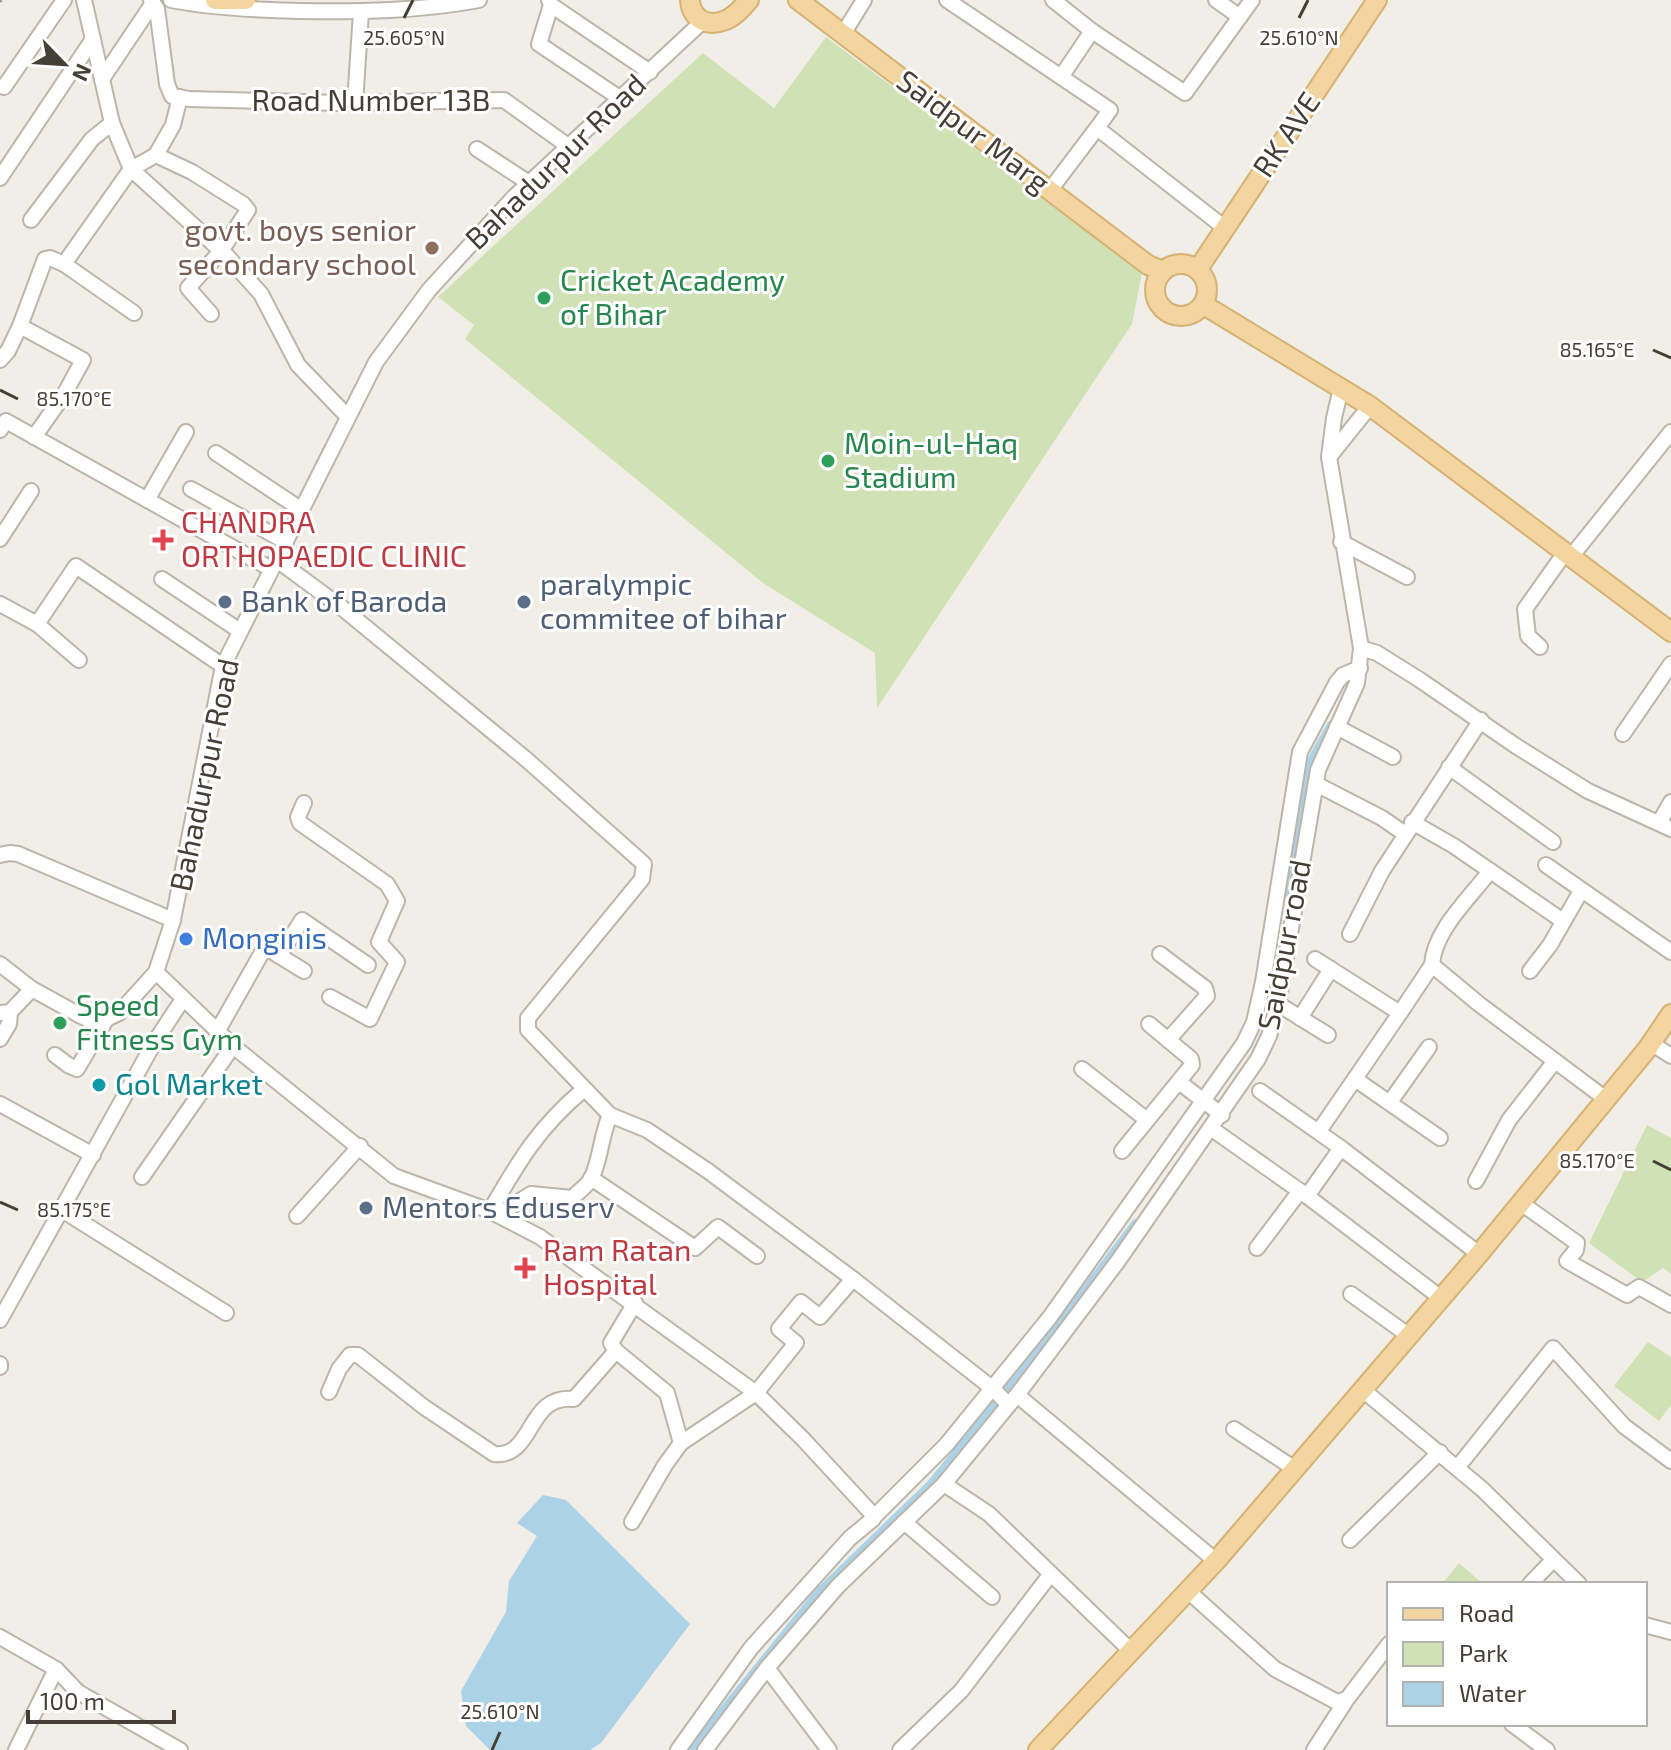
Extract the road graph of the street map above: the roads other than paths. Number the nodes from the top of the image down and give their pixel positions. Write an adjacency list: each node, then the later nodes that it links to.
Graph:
1 (64, 0): 28 (street)
2 (84, 0): 24 (street)
3 (171, 0): 19 (street)
4 (215, 0): 5 (main road)
5 (246, 0)
6 (479, 0): 19 (street)
7 (749, 0): 21 (main road)
8 (798, 0): 23 (main road, Saidpur Marg)
9 (864, 0): 23 (street)
10 (947, 0): 18 (street)
11 (1216, 0): 20 (street)
12 (1252, 0): 20 (street)
13 (1377, 0): 42 (main road, RK AVE)
14 (152, 2): 27 (street); 29 (street)
15 (550, 2): 25 (street); 30 (street)
16 (687, 2): 21 (main road)
17 (1059, 2): 22 (street)
18 (969, 6): 26 (street)
19 (361, 12): 31 (street)
20 (1240, 17): 22 (street)
21 (703, 21): 25 (street, Bahadurpur Road)
22 (1092, 31): 26 (street)
23 (843, 34): 40 (main road, Saidpur Marg)
24 (93, 39): 27 (street); 38 (street)
25 (650, 72): 30 (street, Bahadurpur Road)
26 (1061, 77): 33 (street)
27 (102, 79): 32 (street)
28 (4, 87)
29 (180, 97): 31 (street, Road Number 13B); 36 (street)
30 (621, 99): 34 (street, Bahadurpur Road)
31 (355, 103): 34 (street, Road Number 13B)
32 (112, 123): 37 (street); 41 (street)
33 (1097, 128): 40 (street); 42 (street)
34 (568, 146): 39 (street, Bahadurpur Road)
35 (477, 149): 39 (street)
36 (156, 155): 37 (street); 43 (street)
37 (131, 169): 43 (street); 44 (street)
38 (0, 178)
39 (529, 183): 54 (street, Bahadurpur Road)
40 (1050, 190): 46 (main road, Saidpur Marg)
41 (31, 220)
42 (1225, 228): 45 (main road, RK AVE)
43 (221, 251): 49 (street); 54 (street)
44 (64, 264): 48 (street); 50 (street)
45 (1198, 269): 46 (main road); 47 (main road)
46 (1156, 273): 47 (main road)
47 (1204, 305): 52 (main road)
48 (134, 313)
49 (211, 314)
50 (20, 326): 51 (street); 58 (street)
51 (0, 360)
52 (1341, 388): 53 (main road); 60 (street, Saidpur road)
53 (1370, 406): 60 (street); 68 (main road)
54 (348, 417): 64 (street, Bahadurpur Road)
55 (0, 430): 58 (street)
56 (186, 432): 63 (street)
57 (1671, 432): 68 (street)
58 (34, 437): 63 (street)
59 (216, 453): 64 (street)
60 (1329, 457): 67 (street, Saidpur road)
61 (191, 489): 66 (street)
62 (31, 491): 65 (street)
63 (147, 500): 69 (street)
64 (302, 510): 66 (street, Bahadurpur Road)
65 (0, 539)
66 (286, 542): 69 (street, Bahadurpur Road)
67 (1341, 542): 70 (street); 77 (street, Saidpur road)
68 (1567, 556): 75 (main road); 76 (street)
69 (274, 565): 74 (street, Bahadurpur Road); 136 (street)
70 (1407, 577)
71 (162, 579): 74 (street)
72 (0, 604): 73 (street)
73 (37, 624): 78 (street); 80 (street)
74 (240, 631): 80 (street, Bahadurpur Road)
75 (1671, 632)
76 (1540, 647)
77 (1361, 648): 81 (street, Saidpur road); 82 (street)
78 (79, 660)
79 (1671, 664): 84 (street)
80 (223, 666): 98 (street, Bahadurpur Road)
81 (1360, 668): 83 (street, Saidpur road); 85 (street)
82 (1481, 720): 87 (street); 91 (street)
83 (1337, 727): 85 (street, Saidpur road); 86 (street)
84 (1623, 734)
85 (1314, 749): 88 (street, Saidpur road); 122 (street)
86 (1393, 757)
87 (1449, 767): 92 (street); 93 (street)
88 (1316, 784): 92 (street); 115 (street, Saidpur road)
89 (1671, 802): 91 (street)
90 (304, 803): 113 (street)
91 (1665, 826)
92 (1408, 828): 96 (street); 100 (street)
93 (1553, 842)
94 (0, 855): 98 (street)
95 (1546, 865): 97 (street)
96 (1490, 871): 99 (street); 107 (street)
97 (1581, 891): 99 (street); 101 (street)
98 (173, 920): 111 (street, Bahadurpur Road)
99 (1563, 921): 110 (street)
100 (1350, 934)
101 (1671, 952)
102 (1160, 954): 126 (street)
103 (279, 956): 106 (street); 109 (street); 123 (street)
104 (1315, 959): 108 (street)
105 (0, 964): 112 (street)
106 (368, 965)
107 (1432, 965): 117 (street); 132 (street)
108 (1331, 969): 117 (street); 120 (street)
109 (304, 971)
110 (1530, 971)
111 (156, 972): 114 (street); 119 (street)
112 (32, 989): 116 (street); 119 (street)
113 (330, 997)
114 (183, 999): 123 (street); 150 (street)
115 (1278, 1004): 120 (street); 122 (street, Saidpur road)
116 (5, 1012): 125 (street)
117 (1400, 1013): 134 (street)
118 (1671, 1014): 127 (main road)
119 (107, 1018): 130 (street)
120 (1300, 1018): 124 (street)
121 (1149, 1024): 126 (street)
122 (1263, 1025): 141 (street); 141 (street, Saidpur road)
123 (217, 1032): 128 (street)
124 (1328, 1035)
125 (0, 1039)
126 (1168, 1040): 135 (street)
127 (1651, 1043): 131 (street); 138 (main road)
128 (233, 1046): 147 (street); 151 (street)
129 (1429, 1047): 139 (street)
130 (55, 1055)
131 (1671, 1056)
132 (1555, 1061): 138 (street); 153 (street)
133 (1082, 1069): 143 (street)
134 (1355, 1079): 139 (street); 145 (street)
135 (1179, 1082): 141 (street); 143 (street)
136 (583, 1090): 142 (street); 157 (street)
137 (1260, 1091): 145 (street)
138 (1606, 1099): 155 (main road)
139 (1390, 1102): 146 (street)
140 (0, 1104): 150 (street)
141 (1212, 1108): 144 (street, Saidpur road); 174 (street)
142 (610, 1115): 152 (street); 162 (street)
143 (1147, 1120): 149 (street)
144 (1212, 1129): 154 (street); 174 (street, Saidpur road)
145 (1319, 1131): 148 (street)
146 (1440, 1138)
147 (360, 1146): 157 (street); 158 (street)
148 (1341, 1148): 154 (street); 160 (street)
149 (1122, 1151)
150 (93, 1155): 156 (street)
151 (142, 1177)
152 (591, 1178): 157 (street); 161 (street)
153 (1476, 1181)
154 (1304, 1194): 159 (street); 164 (street)
155 (1521, 1203): 160 (main road); 166 (street)
156 (62, 1210): 167 (street); 168 (street)
157 (494, 1213): 165 (street)
158 (297, 1216)
159 (1257, 1248)
160 (1479, 1254): 164 (main road)
161 (757, 1256)
162 (853, 1279): 173 (street); 174 (street)
163 (1351, 1294): 169 (street)
164 (1441, 1298): 169 (main road)
165 (635, 1303): 170 (street); 173 (street)
166 (1671, 1305)
167 (226, 1313)
168 (0, 1320)
169 (1408, 1335): 171 (main road)
170 (616, 1351): 172 (street); 176 (street)
171 (1363, 1390): 177 (street); 180 (main road)
172 (329, 1392)
173 (756, 1393): 176 (street); 184 (street)
174 (1004, 1396): 181 (street, Saidpur road); 184 (street); 187 (street)
175 (1234, 1429): 180 (street)
176 (681, 1443): 182 (street)
177 (1440, 1452): 179 (street); 185 (street)
178 (1671, 1461): 179 (street)
179 (1457, 1468): 186 (street)
180 (1295, 1469): 187 (main road)
181 (944, 1484): 183 (street, Saidpur road); 188 (street)
182 (632, 1522)
183 (904, 1522): 184 (street, Saidpur road); 192 (street)
184 (880, 1524): 196 (street); 196 (street)
185 (1350, 1540)
186 (1553, 1560): 189 (street); 190 (street)
187 (1216, 1561): 191 (main road)
188 (1050, 1575): 198 (street); 209 (street)
189 (1532, 1582)
190 (1577, 1582)
191 (1188, 1591): 198 (main road); 201 (street)
192 (992, 1597)
193 (1647, 1626): 194 (street)
194 (1671, 1632)
195 (0, 1637): 200 (street)
196 (769, 1646): 199 (street); 206 (street)
197 (1387, 1647): 201 (street)
198 (1131, 1651): 210 (main road)
199 (767, 1668): 207 (street); 208 (street)
200 (56, 1669): 204 (street); 205 (street)
201 (1345, 1702): 211 (street)
202 (1514, 1726): 203 (street)
203 (1541, 1748)
204 (16, 1750)
205 (180, 1750)
206 (678, 1750)
207 (705, 1750)
208 (829, 1750)
209 (900, 1750)
210 (1038, 1750)
211 (1314, 1750)

